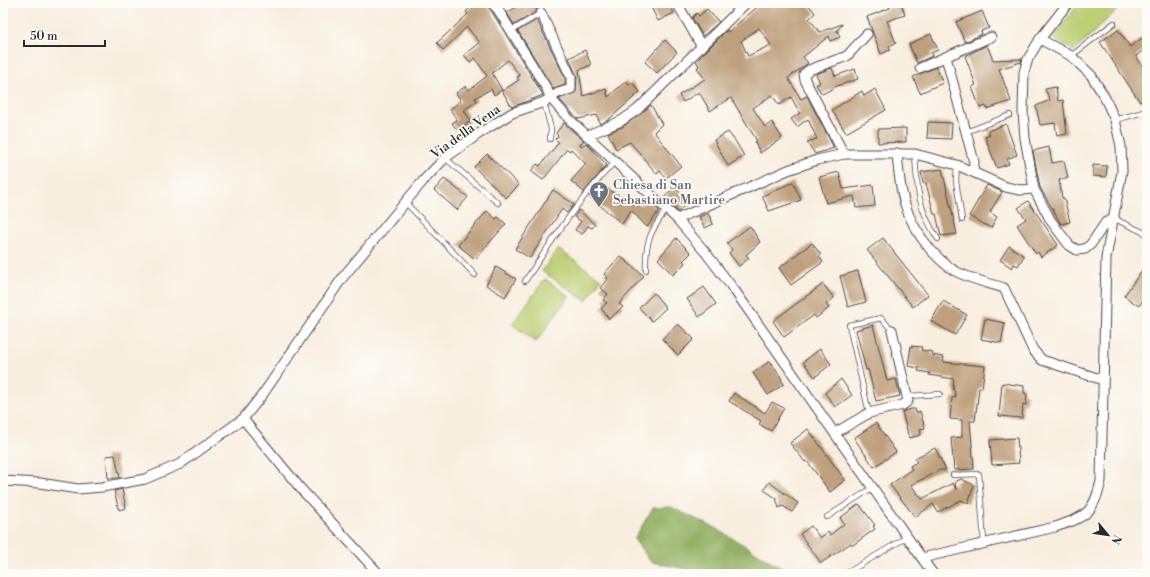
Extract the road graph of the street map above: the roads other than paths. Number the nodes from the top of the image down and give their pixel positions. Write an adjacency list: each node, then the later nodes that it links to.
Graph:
1 (491, 3): 7 (street)
2 (677, 3): 11 (street)
3 (746, 3): 11 (street)
4 (1068, 3): 10 (street)
5 (541, 13): 7 (lane); 15 (street, Via della Vena)
6 (1114, 23): 12 (lane)
7 (511, 31): 15 (street)
8 (867, 34): 23 (street)
9 (991, 37): 13 (street)
10 (1040, 39): 12 (street); 29 (street)
11 (702, 47): 20 (street)
12 (1071, 56): 18 (street)
13 (946, 57): 14 (street); 19 (street)
14 (920, 68)
15 (548, 100): 20 (street); 21 (lane); 25 (street, Via della Vena)
16 (1147, 111): 18 (lane)
17 (1010, 115): 19 (lane)
18 (1115, 120): 34 (street)
19 (966, 132): 28 (street)
20 (588, 135): 26 (street)
21 (550, 139)
22 (897, 153): 23 (street); 24 (street); 42 (street)
23 (844, 154): 33 (street)
24 (916, 154): 27 (street); 37 (lane)
25 (445, 158): 30 (street, Via della Vena); 31 (lane)
26 (615, 162): 32 (street); 40 (lane)
27 (957, 165): 28 (street); 35 (lane)
28 (973, 172): 29 (street)
29 (1034, 189): 34 (street)
30 (405, 202): 39 (lane); 46 (street, Via della Vena)
31 (498, 203)
32 (666, 210): 33 (street); 38 (lane)
33 (677, 219): 47 (street)
34 (1115, 219): 36 (lane); 42 (street)
35 (962, 220)
36 (1147, 234)
37 (938, 239)
38 (646, 270)
39 (475, 275)
40 (524, 281)
41 (892, 330): 44 (street); 45 (lane)
42 (1103, 380): 53 (street)
43 (940, 394): 44 (lane)
44 (908, 396): 45 (street)
45 (869, 413): 47 (street)
46 (243, 419): 49 (street, Via della Vena); 55 (street)
47 (835, 433): 50 (street)
48 (953, 475): 53 (lane)
49 (3, 481)
50 (872, 488): 51 (lane); 52 (street)
51 (827, 517)
52 (907, 537): 54 (street); 56 (lane)
53 (984, 543): 54 (street)
54 (922, 558): 57 (street)
55 (379, 574)
56 (845, 574)
57 (933, 574)

